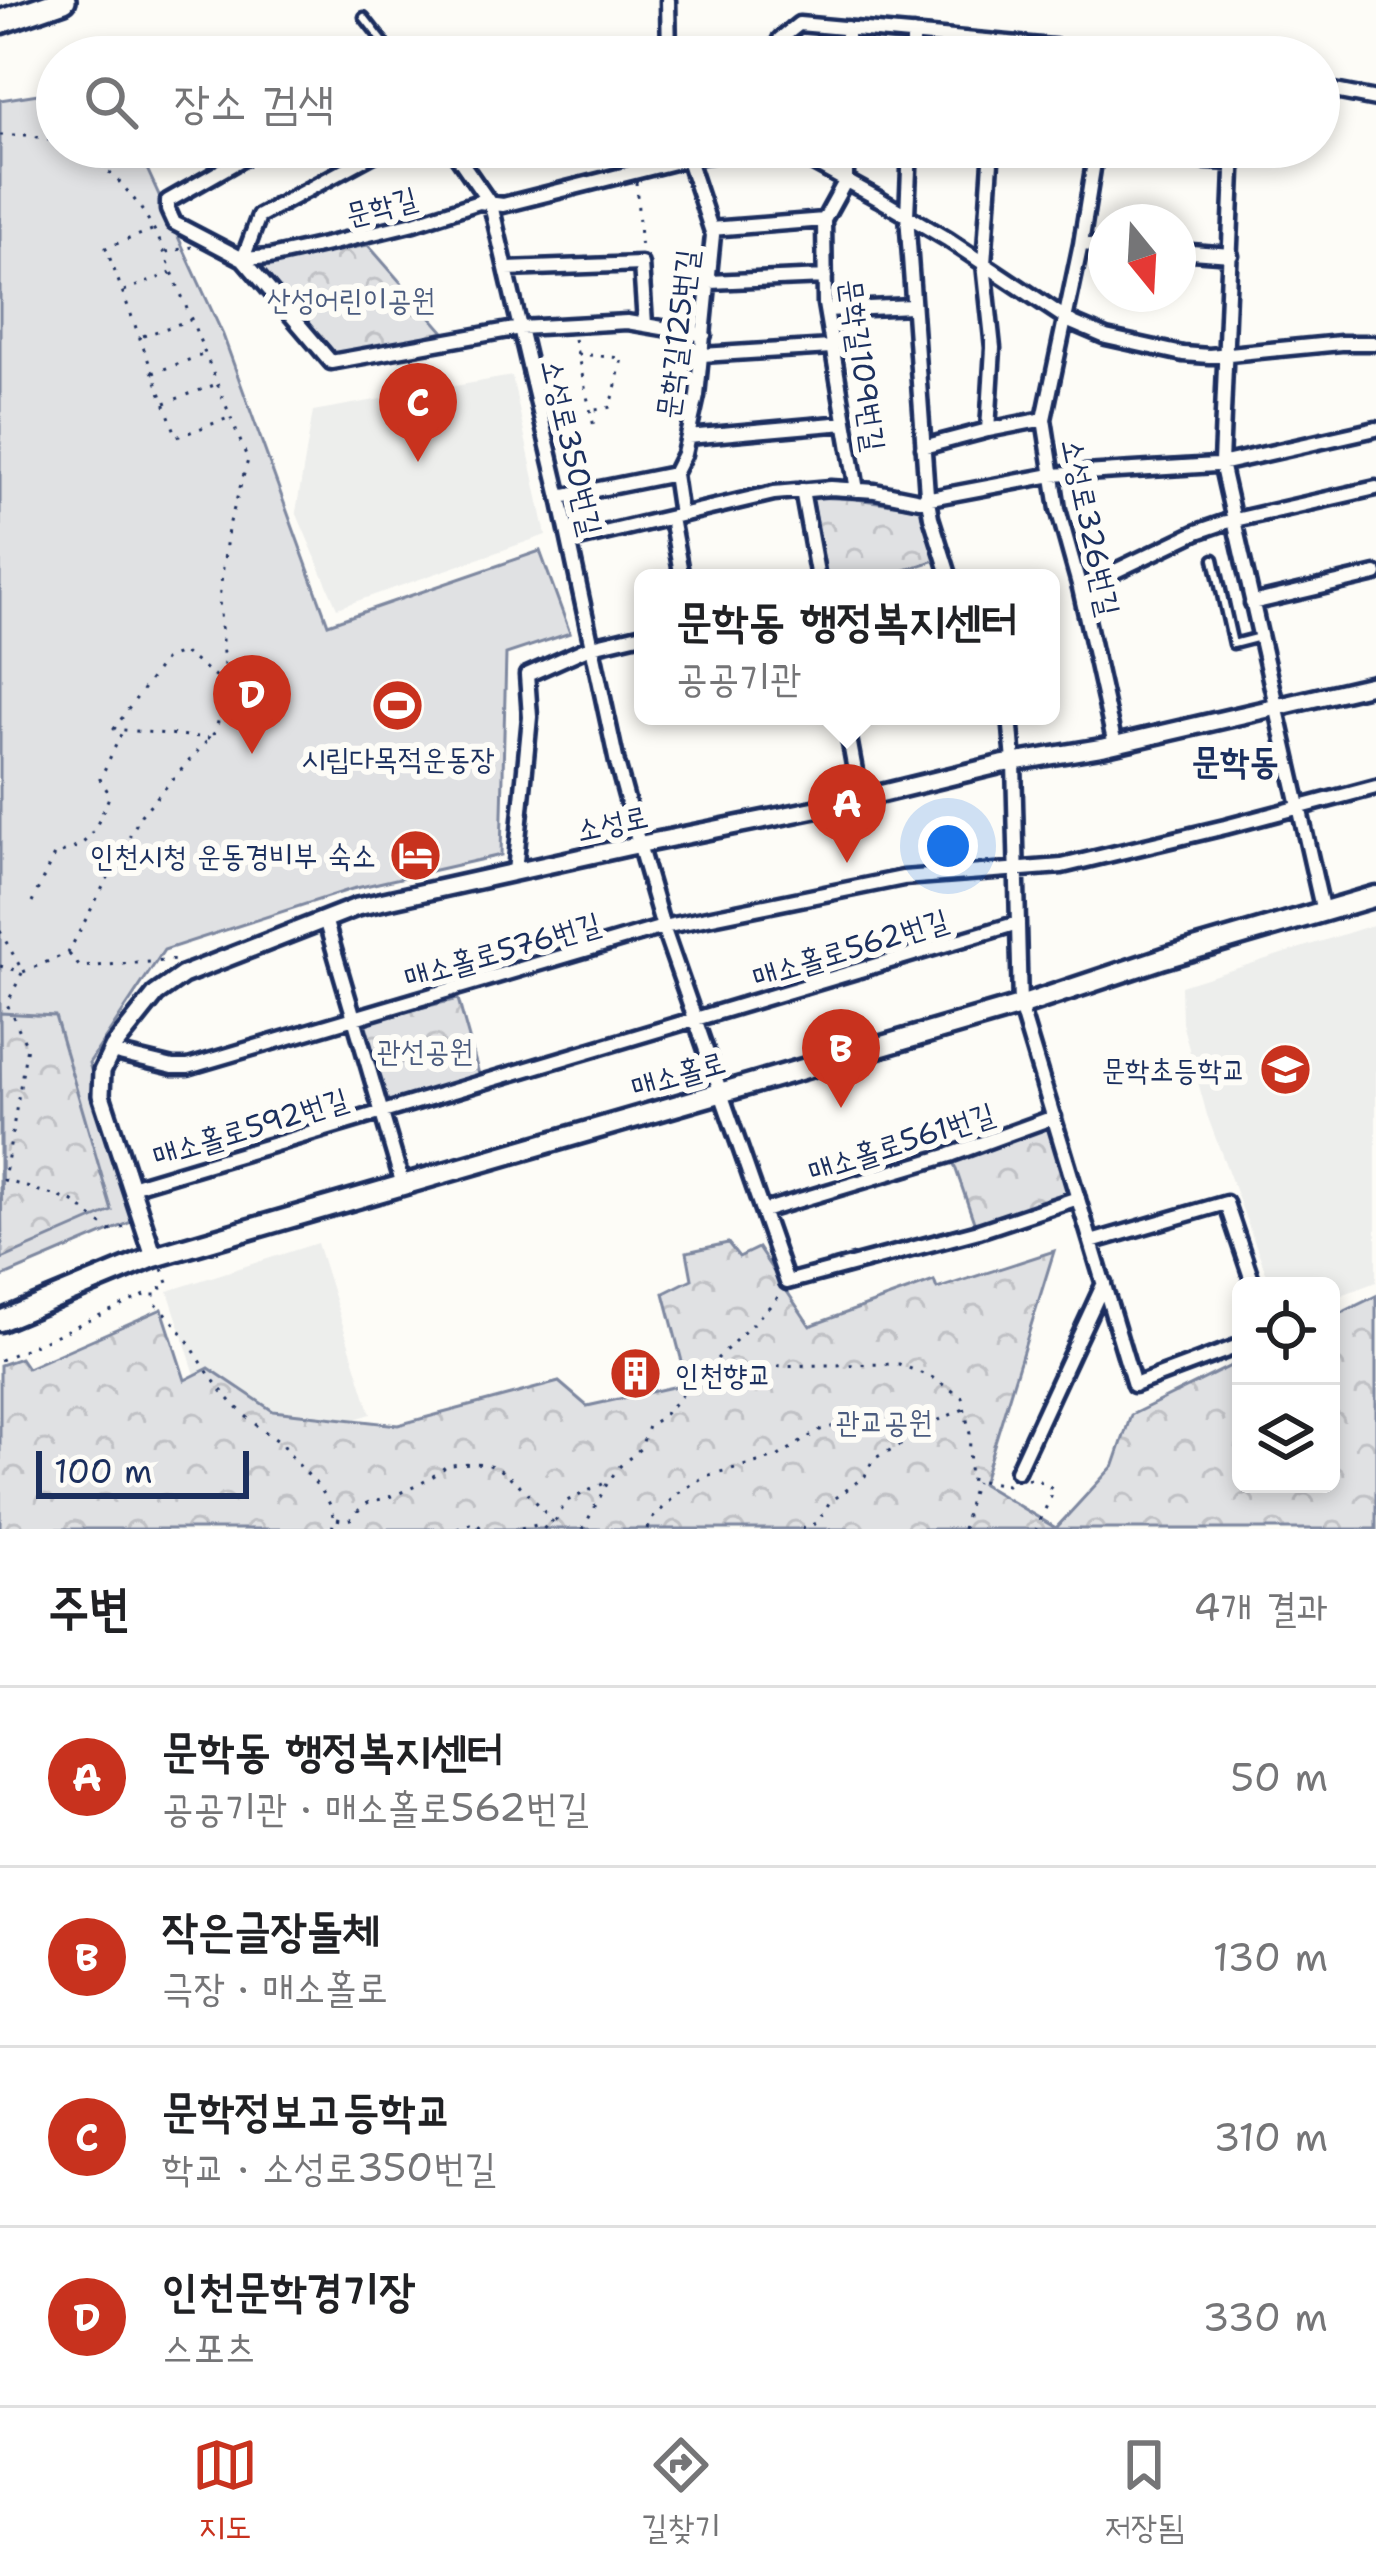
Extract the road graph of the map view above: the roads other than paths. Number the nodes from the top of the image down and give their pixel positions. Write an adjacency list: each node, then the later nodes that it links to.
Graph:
1 (64, 0): 4 (highway)
2 (668, 0): 8 (street)
3 (364, 17): 7 (lane)
4 (0, 22)
5 (847, 28): 6 (street); 9 (street); 10 (street)
6 (914, 34): 11 (street)
7 (379, 36)
8 (669, 36)
9 (784, 36)
10 (847, 36)
11 (925, 36)
12 (1340, 92): 13 (street)
13 (1376, 99)
14 (226, 168): 34 (street)
15 (348, 168): 34 (street)
16 (465, 168): 26 (street)
17 (645, 168): 26 (street, 문학길)
18 (691, 168): 29 (street, 문학길125번길)
19 (823, 168): 25 (street, 문학길)
20 (846, 168): 25 (street)
21 (909, 168): 27 (street)
22 (991, 168): 35 (street)
23 (1093, 168): 30 (street, 소성로326번길)
24 (1234, 168): 33 (street)
25 (846, 180): 27 (street, 문학길); 28 (street, 문학길109번길)
26 (491, 205): 34 (street, 문학길); 36 (street, 소성로350번길)
27 (908, 215): 35 (street, 문학길); 39 (street)
28 (824, 220): 29 (street); 37 (street, 문학길109번길)
29 (711, 229): 38 (street, 문학길125번길)
30 (1081, 244): 31 (street); 41 (street, 소성로326번길)
31 (1088, 244)
32 (1196, 252): 33 (street)
33 (1231, 255): 48 (street)
34 (243, 259): 43 (street, 소성로350번길)
35 (985, 264): 41 (street, 문학길); 52 (street)
36 (506, 269): 42 (street); 43 (street, 소성로350번길)
37 (824, 277): 38 (street); 40 (street, 문학길109번길)
38 (710, 282): 44 (street, 문학길125번길)
39 (912, 305): 40 (street); 54 (street)
40 (826, 310): 46 (street, 문학길109번길)
41 (1066, 319): 48 (street, 문학길); 49 (street, 소성로326번길)
42 (645, 323): 43 (street, 소성로350번길); 44 (street, 소성로350번길)
43 (520, 328): 61 (street, 소성로350번길)
44 (704, 334): 47 (street, 문학길125번길)
45 (1376, 343): 48 (street, 문학길)
46 (831, 346): 47 (street); 50 (street, 문학길109번길)
47 (702, 355): 53 (street, 문학길125번길)
48 (1227, 355): 55 (street)
49 (1045, 419): 52 (street); 57 (street, 소성로326번길)
50 (845, 423): 53 (street); 60 (street, 문학길109번길)
51 (1376, 429): 55 (street)
52 (988, 430): 54 (street)
53 (688, 437): 56 (street, 문학길125번길)
54 (923, 447): 62 (street)
55 (1221, 464): 57 (street); 64 (street)
56 (674, 474): 61 (street); 63 (street, 문학길125번길)
57 (1052, 475): 62 (street); 71 (street, 소성로326번길)
58 (1376, 488): 64 (street)
59 (802, 490): 60 (street); 63 (street); 68 (street)
60 (857, 490): 62 (street)
61 (560, 497): 65 (street, 소성로350번길)
62 (927, 498): 69 (street)
63 (675, 516): 65 (street); 67 (street, 문학길125번길)
64 (1234, 520): 71 (street); 72 (street)
65 (570, 542): 75 (street, 소성로350번길)
66 (1214, 559): 74 (lane)
67 (681, 569)
68 (816, 569)
69 (947, 569)
70 (1376, 574): 72 (street)
71 (1080, 588): 80 (street, 소성로326번길)
72 (1252, 603): 74 (street)
73 (634, 636): 75 (street)
74 (1260, 637): 77 (street)
75 (592, 646): 85 (street, 소성로350번길); 87 (street)
76 (1376, 684): 77 (street, 소성로)
77 (1276, 707): 80 (street, 소성로); 84 (street)
78 (846, 725): 83 (street)
79 (1011, 725): 81 (street)
80 (1115, 745): 81 (street, 소성로)
81 (1014, 762): 83 (street, 소성로); 86 (street)
82 (1376, 787): 84 (street)
83 (860, 798): 85 (street, 소성로)
84 (1298, 808): 86 (street, 매소홀로562번길); 89 (street)
85 (639, 844): 87 (street, 소성로); 92 (street)
86 (1017, 871): 91 (street); 92 (street, 매소홀로562번길)
87 (514, 872): 90 (street, 소성로)
88 (1376, 896): 89 (main road, 매소홀로)
89 (1323, 912): 93 (main road, 매소홀로)
90 (325, 920): 94 (street, 매소홀로592번길); 96 (street, 소성로)
91 (1018, 923): 93 (street); 95 (street, 매소홀로562번길)
92 (664, 927): 94 (street, 매소홀로576번길); 95 (street)
93 (1020, 1006): 97 (main road, 매소홀로); 99 (street)
94 (354, 1018): 96 (street); 98 (street, 매소홀로592번길)
95 (696, 1019): 97 (street); 98 (street)
96 (111, 1052): 101 (street)
97 (723, 1092): 100 (main road, 매소홀로); 103 (street)
98 (382, 1113): 100 (street, 매소홀로592번길); 101 (street, 매소홀로592번길)
99 (1054, 1117): 102 (street); 103 (street, 매소홀로561번길)
100 (404, 1185): 105 (main road, 매소홀로)
101 (131, 1187): 105 (street)
102 (1078, 1198): 103 (street); 104 (street)
103 (764, 1211)
104 (1091, 1242): 106 (street); 107 (street)
105 (154, 1257): 108 (main road, 매소홀로)
106 (1251, 1277)
107 (1104, 1283): 109 (street); 110 (street)
108 (0, 1321)
109 (1232, 1348)
110 (1017, 1472)

